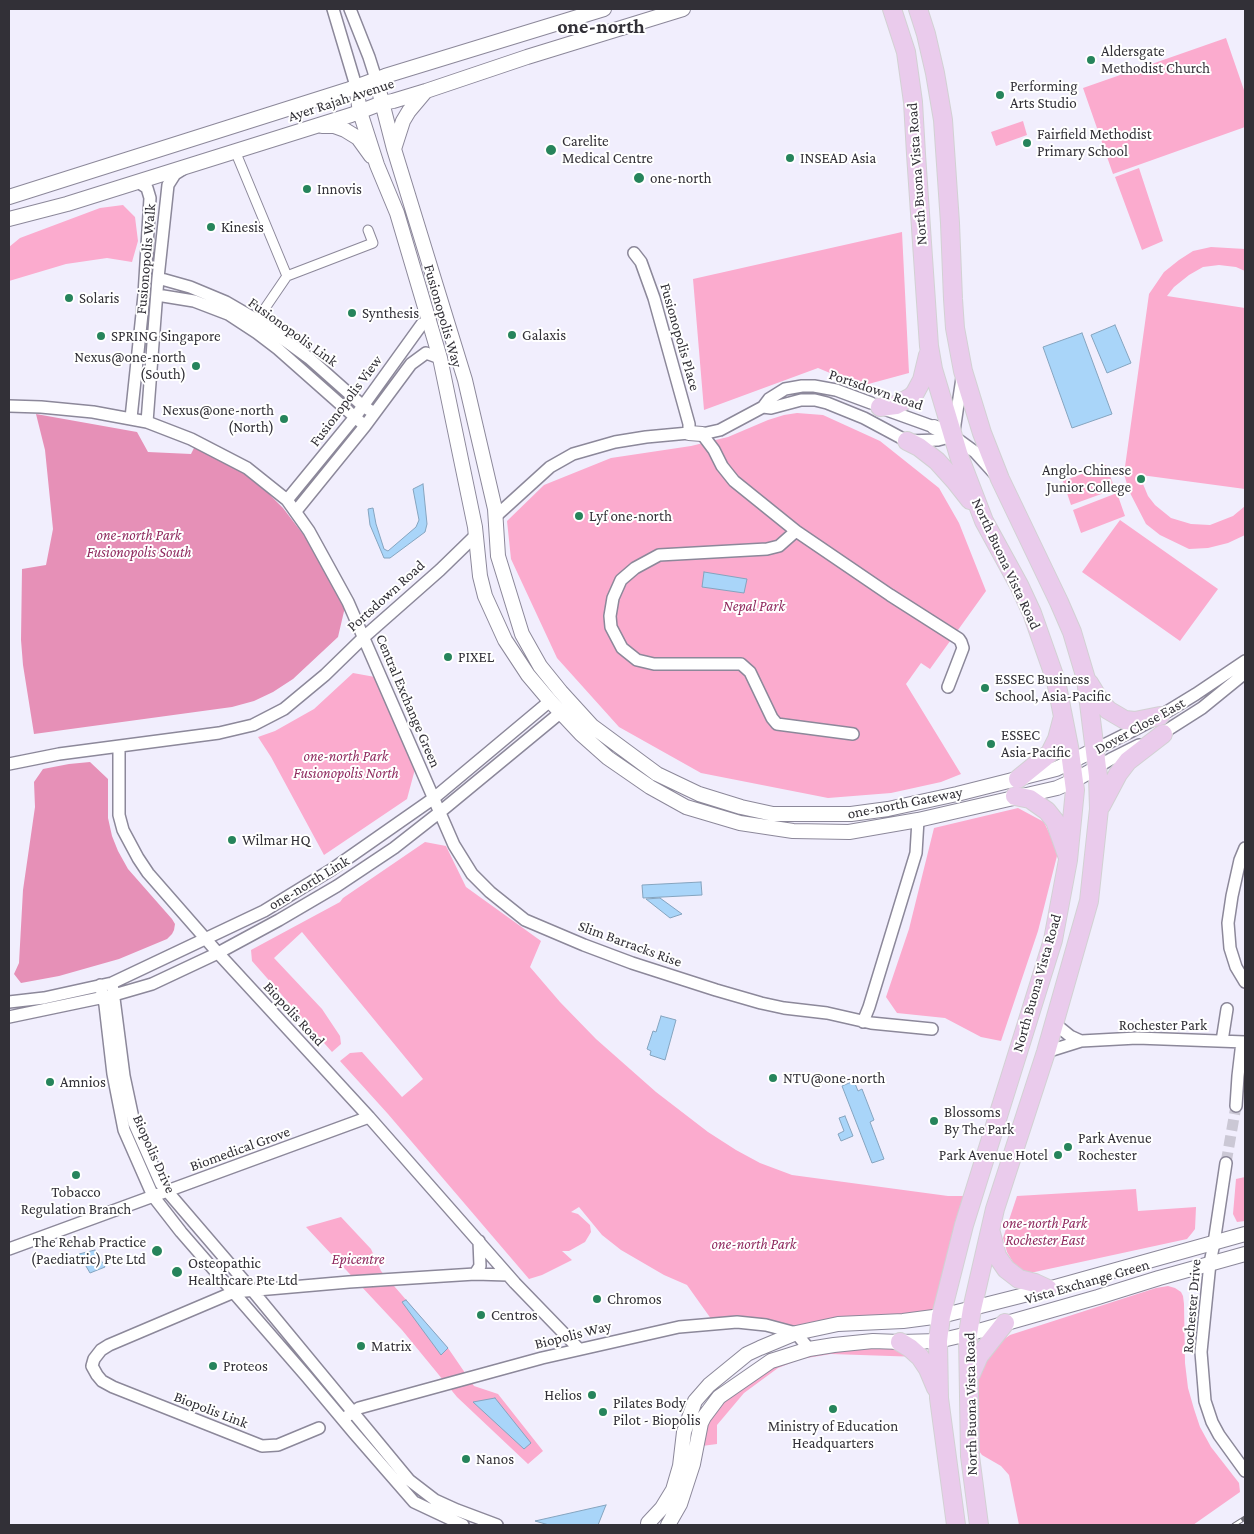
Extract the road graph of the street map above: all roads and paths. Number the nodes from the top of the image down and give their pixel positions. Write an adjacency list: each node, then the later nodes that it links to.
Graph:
1 (334, 9): 12 (street)
2 (350, 9): 9 (street)
3 (604, 9): 10 (street, Ayer Rajah Avenue)
4 (683, 9): 13 (street, Ayer Rajah Avenue)
5 (892, 9): 31 (main road, North Buona Vista Road)
6 (918, 9): 8 (main road, North Buona Vista Road)
7 (927, 9): 8 (main road)
8 (926, 34): 33 (main road, North Buona Vista Road)
9 (369, 57): 10 (street); 11 (street)
10 (394, 73): 11 (street, Ayer Rajah Avenue)
11 (376, 79): 12 (street, Ayer Rajah Avenue); 14 (street, Fusionopolis Way)
12 (356, 86): 15 (street, Fusionopolis Way); 22 (street, Ayer Rajah Avenue)
13 (426, 91): 14 (street, Ayer Rajah Avenue); 17 (street)
14 (382, 103): 15 (street, Ayer Rajah Avenue); 17 (street, Fusionopolis Way)
15 (360, 112): 16 (street, Ayer Rajah Avenue); 19 (street, Fusionopolis Way)
16 (317, 126): 19 (street); 20 (street, Ayer Rajah Avenue)
17 (394, 149): 52 (street, Fusionopolis Way)
18 (238, 158): 26 (street)
19 (378, 165): 30 (street, Fusionopolis Way)
20 (187, 166): 21 (street, Ayer Rajah Avenue); 27 (street, Fusionopolis Walk)
21 (138, 182): 23 (street, Ayer Rajah Avenue); 40 (street, Fusionopolis Walk)
22 (9, 197)
23 (9, 219)
24 (368, 230): 26 (street)
25 (634, 253): 45 (street, Fusionopolis Place)
26 (287, 276): 29 (street)
27 (158, 278): 28 (street, Fusionopolis Walk); 29 (street, Fusionopolis Link)
28 (157, 295): 39 (street, Fusionopolis Link); 41 (street, Fusionopolis Walk)
29 (257, 320): 36 (street, Fusionopolis Link)
30 (430, 322): 32 (street, Fusionopolis Way); 36 (street, Fusionopolis View)
31 (929, 346): 34 (main road); 46 (main road, North Buona Vista Road)
32 (440, 358): 38 (street, Fusionopolis View); 55 (street, Fusionopolis Way)
33 (963, 371): 46 (street); 49 (main road, North Buona Vista Road)
34 (876, 405): 37 (street, Portsdown Road); 43 (street, Portsdown Road)
35 (9, 406): 40 (street, Central Exchange Green)
36 (363, 406): 38 (street, Fusionopolis Link); 39 (street, Fusionopolis View)
37 (763, 406): 44 (street, Portsdown Road); 47 (street, Portsdown Road)
38 (374, 413): 42 (street, Fusionopolis View)
39 (355, 417): 42 (street, Fusionopolis Link); 50 (street, Fusionopolis View)
40 (131, 418): 41 (street, Central Exchange Green)
41 (147, 422): 50 (street, Central Exchange Green)
42 (365, 426): 51 (street, Fusionopolis View)
43 (934, 427): 46 (street, Portsdown Road)
44 (720, 430): 45 (street, Portsdown Road); 48 (street)
45 (695, 434): 48 (street); 52 (street, Portsdown Road)
46 (953, 436): 47 (street, Portsdown Road); 49 (street, Portsdown Road); 53 (main road, North Buona Vista Road)
47 (907, 441): 53 (main road)
48 (714, 450): 54 (street)
49 (1000, 479): 59 (main road, North Buona Vista Road)
50 (287, 500): 51 (street, Central Exchange Green)
51 (296, 512): 56 (street, Central Exchange Green)
52 (496, 516): 55 (street, Portsdown Road); 61 (street, one-north Gateway)
53 (984, 521): 66 (main road, North Buona Vista Road)
54 (796, 531): 60 (street); 67 (street)
55 (476, 534): 56 (street, Portsdown Road); 62 (street, one-north Gateway)
56 (364, 637): 69 (street, Portsdown Road); 77 (street, Central Exchange Green)
57 (1245, 661): 65 (street, Dover Close East)
58 (1245, 673): 68 (street, Dover Close East)
59 (1086, 679): 65 (main road); 70 (main road, North Buona Vista Road)
60 (948, 687)
61 (561, 692): 62 (street, one-north Link); 63 (street, one-north Gateway)
62 (550, 701): 64 (street, one-north Gateway); 77 (street, one-north Link)
63 (571, 704): 64 (street, one-north Link); 74 (street, one-north Gateway)
64 (560, 713): 79 (street, one-north Link); 80 (street, one-north Gateway)
65 (1160, 716): 70 (street, Dover Close East)
66 (1063, 717): 71 (main road, North Buona Vista Road); 74 (main road)
67 (853, 734)
68 (1162, 734): 73 (street, Dover Close East); 78 (main road)
69 (119, 747): 72 (street, Portsdown Road); 83 (street, Biopolis Road)
70 (1094, 750): 71 (street, one-north Gateway); 73 (main road, North Buona Vista Road)
71 (1072, 762): 74 (street, one-north Gateway); 75 (main road, North Buona Vista Road)
72 (9, 764)
73 (1096, 768): 75 (street, one-north Gateway); 78 (main road, North Buona Vista Road)
74 (1018, 779)
75 (1075, 780): 76 (street, one-north Gateway); 82 (main road, North Buona Vista Road)
76 (1014, 796): 80 (street, one-north Gateway); 82 (main road)
77 (434, 798): 79 (street, Central Exchange Green); 83 (street, one-north Link)
78 (1100, 809): 91 (main road, North Buona Vista Road)
79 (440, 812): 84 (street, one-north Link); 90 (street, Slim Barracks Rise)
80 (918, 820): 90 (street)
81 (1245, 848): 85 (street)
82 (1068, 860): 115 (main road, North Buona Vista Road)
83 (206, 939): 84 (street, Biopolis Road); 86 (street, one-north Link)
84 (218, 953): 86 (street, one-north Link); 98 (street, Biopolis Road)
85 (1245, 982)
86 (110, 992): 87 (street, one-north Link); 89 (street, one-north Link); 100 (street, Biopolis Drive); 101 (street, Biopolis Drive)
87 (15, 1002)
88 (1227, 1009): 94 (street)
89 (9, 1017)
90 (863, 1022): 92 (street, Slim Barracks Rise)
91 (1054, 1023): 93 (street); 96 (main road, North Buona Vista Road)
92 (932, 1029)
93 (1081, 1041): 94 (street, Rochester Park); 96 (street, Rochester Park)
94 (1222, 1041): 95 (street, Rochester Park)
95 (1243, 1042): 97 (street)
96 (1046, 1052): 102 (main road, North Buona Vista Road)
97 (1236, 1106)
98 (369, 1117): 100 (street, Biomedical Grove); 104 (street, Biopolis Road)
99 (1226, 1163): 105 (street, Rochester Drive)
100 (166, 1191): 101 (street, Biomedical Grove); 112 (street, Biopolis Drive)
101 (153, 1196): 106 (street, Biomedical Grove); 113 (street, Biopolis Drive)
102 (990, 1227): 111 (main road); 114 (main road, North Buona Vista Road)
103 (1245, 1234): 105 (street, Vista Exchange Green)
104 (479, 1241): 109 (street); 110 (street, Biopolis Road)
105 (1214, 1243): 108 (street, Rochester Drive); 111 (street, Vista Exchange Green)
106 (9, 1249)
107 (1245, 1254): 108 (street, Vista Exchange Green)
108 (1210, 1263): 116 (street, Vista Exchange Green); 127 (street, Rochester Drive)
109 (475, 1274): 110 (street); 112 (street)
110 (508, 1275): 121 (street, Biopolis Road)
111 (1048, 1289): 114 (street, Vista Exchange Green)
112 (252, 1290): 113 (street); 125 (street, Biopolis Drive)
113 (234, 1292): 125 (street, Biopolis Drive); 126 (street, Biopolis Link)
114 (972, 1309): 115 (street, Vista Exchange Green); 118 (main road, North Buona Vista Road)
115 (941, 1316): 117 (street, Vista Exchange Green); 119 (main road, North Buona Vista Road)
116 (1006, 1323): 118 (street, Vista Exchange Green); 123 (main road)
117 (796, 1333): 121 (street, Biopolis Way); 122 (street); 128 (street, Vista Exchange Green)
118 (968, 1334): 119 (street, Vista Exchange Green); 123 (main road, North Buona Vista Road)
119 (938, 1341): 120 (street, Vista Exchange Green); 124 (main road, North Buona Vista Road)
120 (900, 1342): 122 (street, Vista Exchange Green); 124 (main road)
121 (578, 1349): 125 (street, Biopolis Way)
122 (809, 1349): 131 (street, Vista Exchange Green)
123 (968, 1382): 133 (main road, North Buona Vista Road)
124 (939, 1398): 132 (main road, North Buona Vista Road)
125 (347, 1415): 129 (street); 130 (street)
126 (318, 1428)
127 (1245, 1471)
128 (649, 1524)
129 (463, 1525)
130 (497, 1525)
131 (668, 1525)
132 (956, 1525)
133 (979, 1525)

